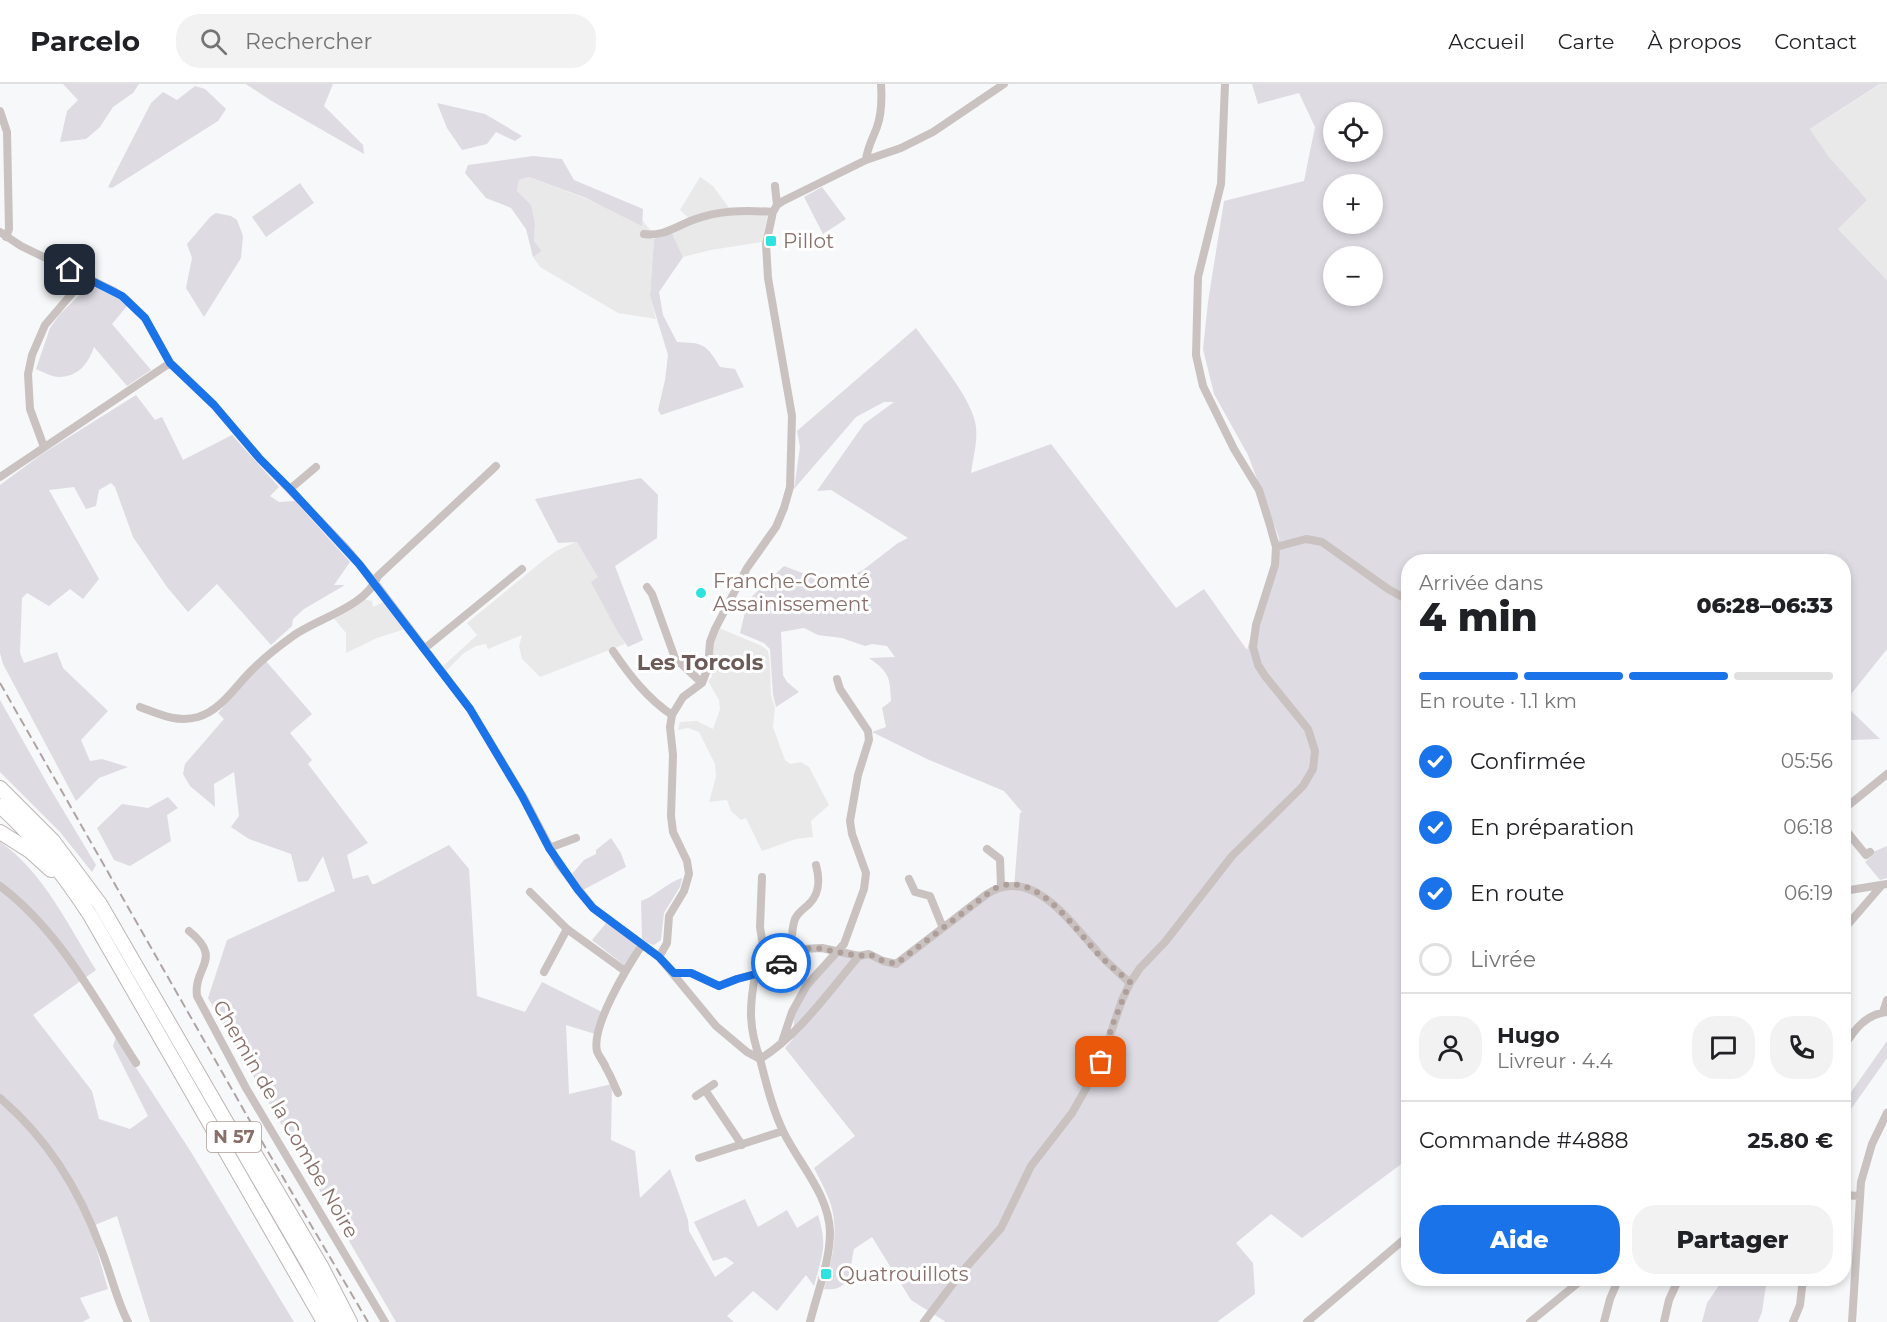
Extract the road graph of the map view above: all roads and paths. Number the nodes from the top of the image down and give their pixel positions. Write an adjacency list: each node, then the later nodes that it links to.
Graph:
1 (881, 84): 5 (street)
2 (1004, 84): 5 (street)
3 (1225, 84): 17 (street)
4 (0, 111): 9 (street)
5 (866, 160): 7 (street)
6 (775, 186): 7 (street)
7 (775, 208): 8 (street); 25 (street)
8 (644, 234)
9 (3, 235): 10 (street)
10 (86, 277): 11 (street); 12 (street)
11 (170, 363): 12 (street); 16 (street)
12 (44, 447): 15 (street)
13 (496, 466): 19 (street)
14 (316, 467): 16 (street)
15 (0, 477)
16 (290, 489): 19 (street)
17 (1276, 547): 21 (street); 62 (street)
18 (522, 570): 22 (street)
19 (375, 583): 22 (street); 26 (street)
20 (647, 586): 25 (street)
21 (1401, 596)
22 (424, 649): 35 (street)
23 (613, 651): 27 (street)
24 (837, 679): 53 (street)
25 (702, 683): 27 (street)
26 (140, 707)
27 (672, 715): 56 (street)
28 (1887, 774): 30 (street)
29 (0, 788): 52 (highway, N 57)
30 (1851, 803)
31 (0, 806): 44 (highway, N 57)
32 (0, 832): 44 (highway)
33 (1851, 837): 37 (street)
34 (576, 838): 35 (street)
35 (549, 848): 51 (street)
36 (987, 849): 41 (street)
37 (1870, 852)
38 (816, 865): 54 (street)
39 (762, 877): 58 (street)
40 (909, 879): 48 (street)
41 (1001, 885): 48 (street); 62 (street)
42 (1884, 885): 45 (street); 47 (street)
43 (0, 886): 68 (street)
44 (72, 887): 85 (highway, N 57)
45 (1851, 890)
46 (530, 892): 49 (street)
47 (1851, 921)
48 (943, 928): 55 (street)
49 (567, 929): 57 (street); 59 (street)
50 (189, 931): 91 (street, Chemin de la Combe Noire)
51 (642, 945): 56 (street); 57 (street)
52 (128, 952): 89 (highway, N 57); 90 (highway)
53 (836, 952): 54 (street); 55 (street); 66 (street)
54 (791, 953): 58 (street)
55 (859, 956): 66 (street)
56 (659, 957): 60 (street)
57 (625, 971): 71 (street)
58 (767, 971): 61 (street)
59 (544, 972)
60 (674, 973): 61 (street); 67 (street)
61 (754, 976): 67 (street)
62 (1130, 982): 93 (street)
63 (1887, 1000): 64 (street)
64 (1885, 1012): 65 (street)
65 (1851, 1036)
66 (782, 1042): 67 (street)
67 (760, 1059): 75 (street)
68 (136, 1064)
69 (714, 1084): 70 (street)
70 (705, 1090): 72 (street); 76 (street)
71 (618, 1093)
72 (696, 1096)
73 (0, 1098): 86 (street)
74 (1887, 1113): 79 (street)
75 (783, 1131): 76 (street); 92 (street)
76 (742, 1145): 77 (street)
77 (699, 1158)
78 (1851, 1195): 79 (street)
79 (1860, 1196): 99 (street)
80 (1401, 1242): 94 (street)
81 (1574, 1286): 95 (street)
82 (1616, 1286): 96 (street)
83 (1675, 1286): 97 (street)
84 (1802, 1286): 98 (street)
85 (306, 1293): 87 (highway); 88 (highway, N 57)
86 (128, 1322)
87 (317, 1322)
88 (324, 1322)
89 (339, 1322)
90 (350, 1322)
91 (385, 1322)
92 (810, 1322)
93 (924, 1322)
94 (1307, 1322)
95 (1530, 1322)
96 (1604, 1322)
97 (1664, 1322)
98 (1793, 1322)
99 (1852, 1322)

